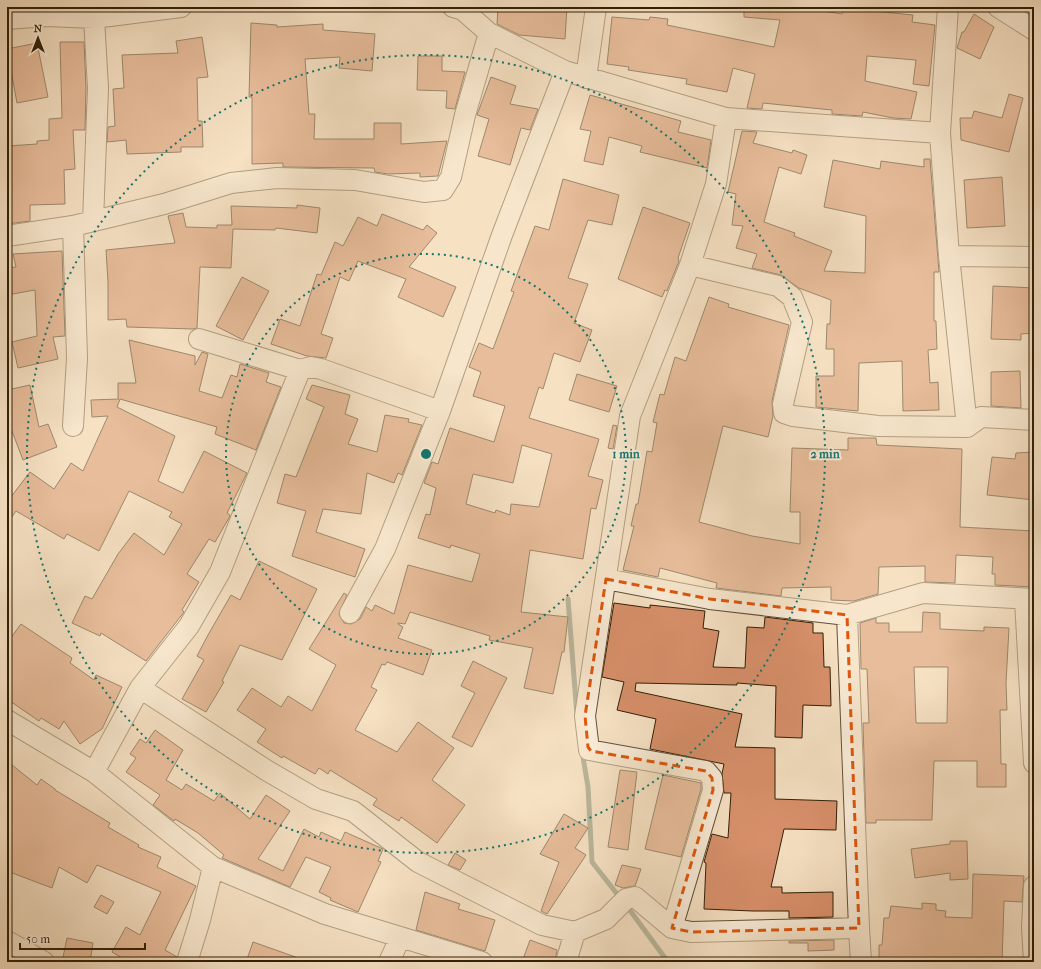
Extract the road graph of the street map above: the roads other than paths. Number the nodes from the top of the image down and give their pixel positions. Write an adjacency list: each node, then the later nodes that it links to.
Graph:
1 (181, 7): 7 (street)
2 (453, 7): 10 (street)
3 (596, 7): 12 (street)
4 (948, 7): 14 (street)
5 (998, 7): 9 (street)
6 (46, 11): 7 (street); 8 (street)
7 (94, 18): 15 (street)
8 (7, 19)
9 (1034, 30)
10 (489, 33): 11 (street); 15 (street)
11 (565, 72): 12 (street); 23 (street)
12 (586, 78): 13 (street)
13 (726, 118): 14 (street); 20 (street)
14 (940, 133): 18 (street)
15 (93, 221): 16 (street)
16 (73, 226): 17 (street); 25 (street)
17 (7, 236)
18 (949, 256): 19 (street); 26 (street)
19 (1034, 257)
20 (690, 265): 26 (street); 27 (street)
21 (199, 339): 22 (street)
22 (300, 370): 23 (street); 31 (street)
23 (440, 411): 29 (street)
24 (1034, 420): 26 (street)
25 (73, 426)
26 (967, 427)
27 (606, 579): 30 (street); 37 (street)
28 (1029, 600): 30 (street); 33 (street)
29 (350, 613)
30 (847, 615): 38 (street)
31 (140, 688): 34 (street); 39 (street)
32 (7, 720): 34 (street)
33 (1034, 763)
34 (94, 772): 35 (street)
35 (213, 867): 40 (street); 43 (street)
36 (1034, 886): 48 (street)
37 (672, 928): 38 (street); 39 (street)
38 (859, 928): 47 (street)
39 (575, 932): 46 (street)
40 (400, 938): 44 (street); 45 (street)
41 (7, 941): 42 (street)
42 (44, 962)
43 (187, 962)
44 (389, 962)
45 (482, 962)
46 (566, 962)
47 (861, 962)
48 (1034, 962)

